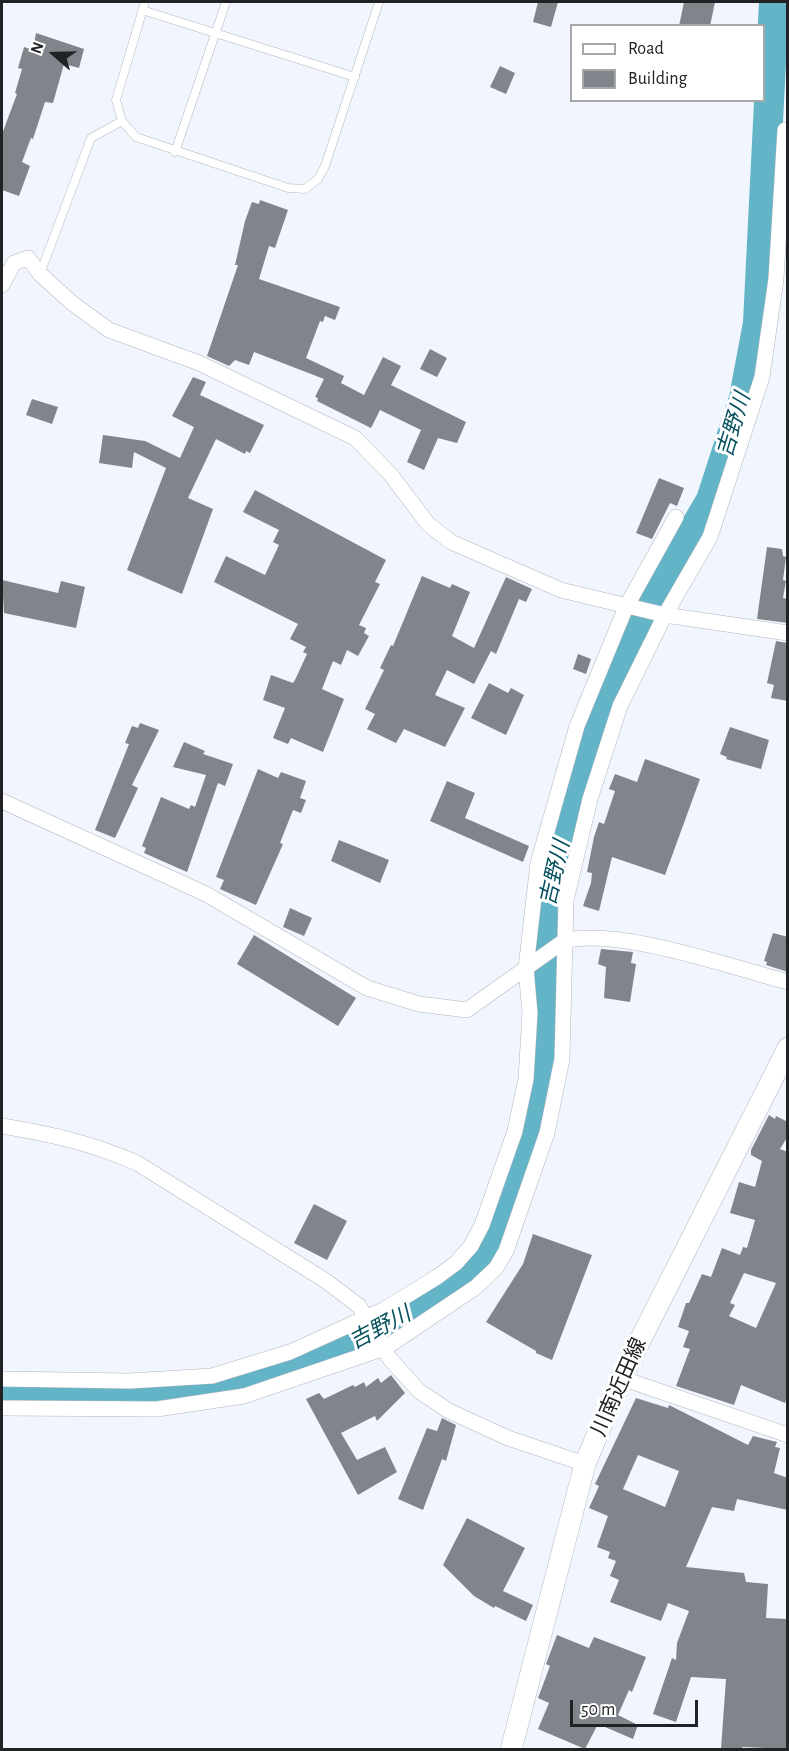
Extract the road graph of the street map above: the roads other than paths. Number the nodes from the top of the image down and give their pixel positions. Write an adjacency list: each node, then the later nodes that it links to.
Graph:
1 (145, 2): 4 (lane)
2 (226, 2): 5 (lane)
3 (379, 2): 6 (lane)
4 (142, 10): 5 (lane); 7 (lane)
5 (215, 33): 6 (lane); 9 (lane)
6 (355, 77): 9 (lane)
7 (122, 121): 9 (lane); 10 (lane)
8 (785, 129): 14 (street)
9 (176, 152)
10 (40, 274): 11 (street); 13 (street)
11 (2, 285)
12 (676, 517): 13 (street)
13 (626, 608): 14 (street); 18 (street)
14 (664, 615): 15 (street); 17 (street)
15 (788, 633)
16 (2, 801): 18 (street)
17 (560, 944): 18 (street); 19 (street); 23 (street)
18 (530, 965): 22 (street)
19 (788, 982)
20 (787, 1050): 24 (main road, 川南近田線)
21 (2, 1126): 22 (street)
22 (369, 1319): 23 (street); 25 (street)
23 (384, 1345): 26 (street); 28 (street)
24 (621, 1378): 27 (street); 28 (main road, 川南近田線)
25 (2, 1379)
26 (2, 1408)
27 (787, 1435)
28 (585, 1464): 29 (main road, 川南近田線)
29 (511, 1749)

